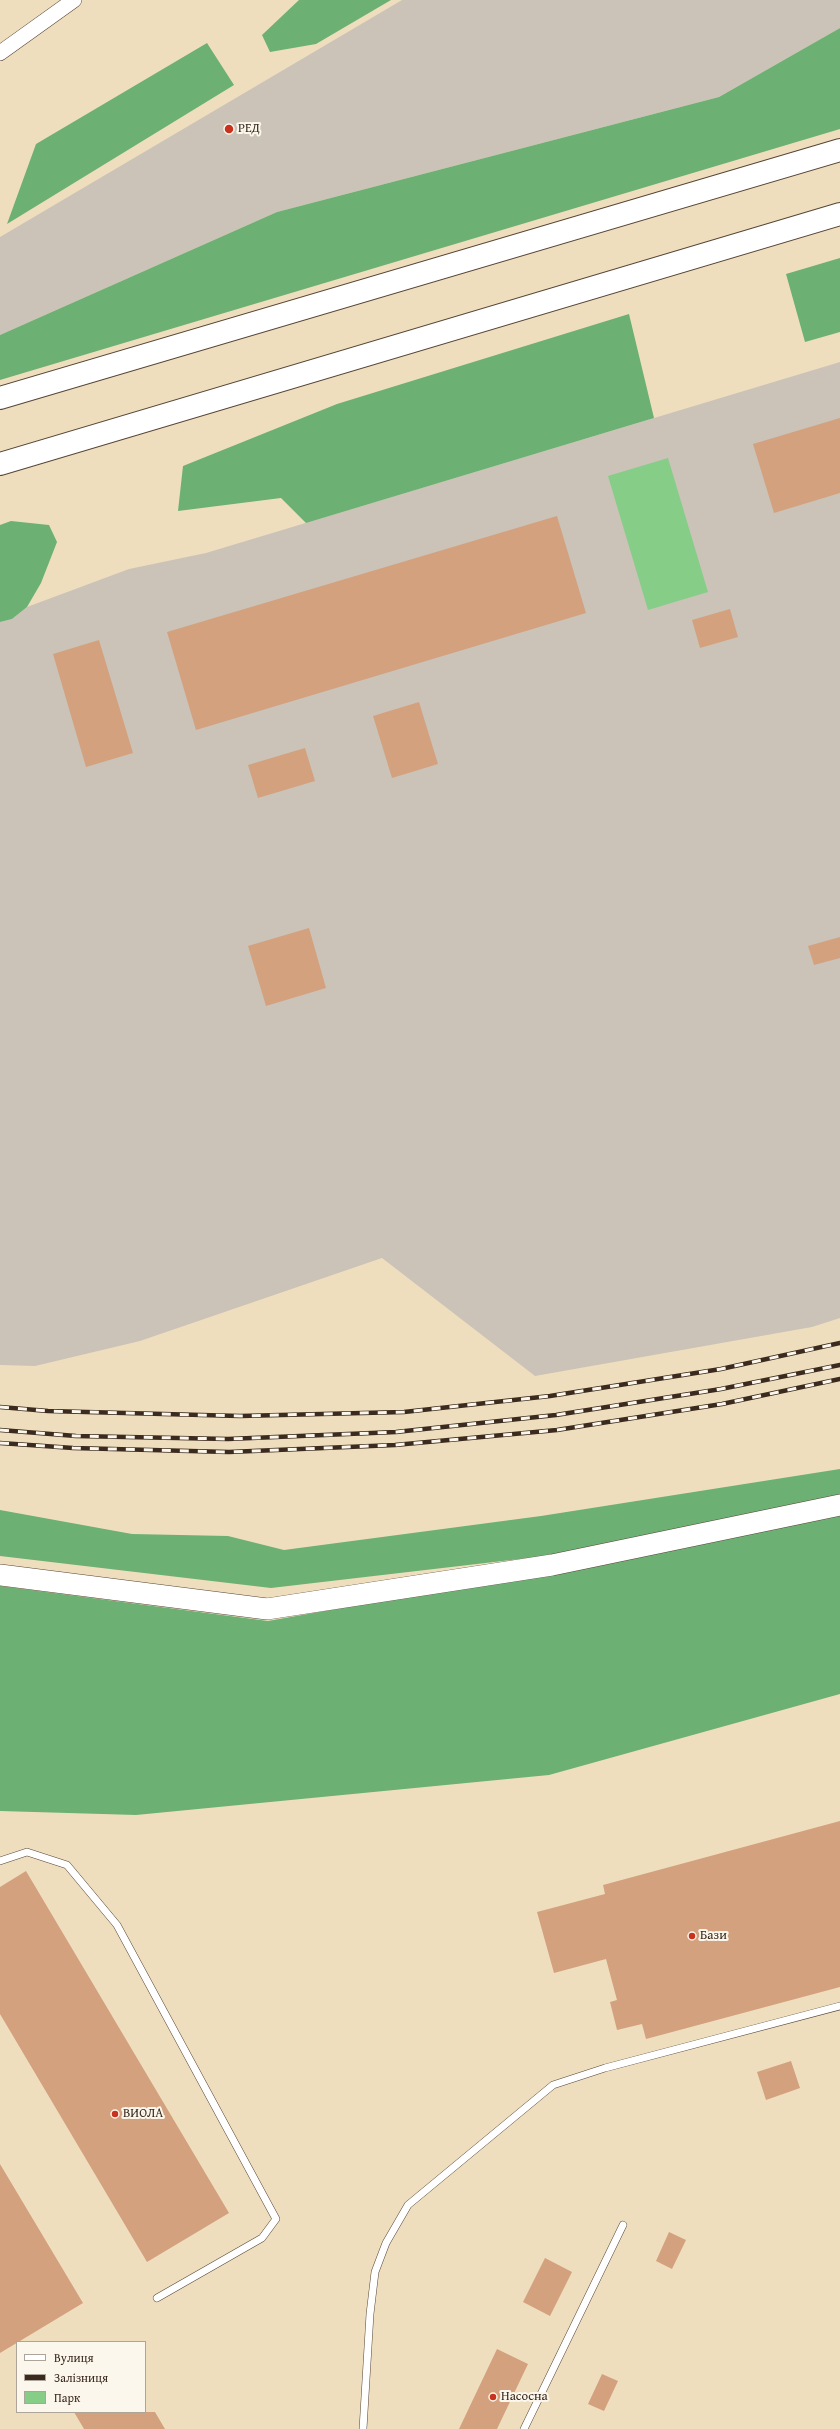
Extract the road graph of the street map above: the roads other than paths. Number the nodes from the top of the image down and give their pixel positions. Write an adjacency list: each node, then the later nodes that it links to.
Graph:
1 (74, 0): 2 (street)
2 (0, 53)
3 (840, 150): 5 (main road)
4 (840, 214): 6 (main road)
5 (0, 398)
6 (0, 464)
7 (840, 1505): 8 (street)
8 (0, 1575)
9 (0, 1861): 12 (lane)
10 (840, 2006): 13 (lane)
11 (623, 2224): 14 (lane)
12 (157, 2298)
13 (363, 2429)
14 (524, 2429)

